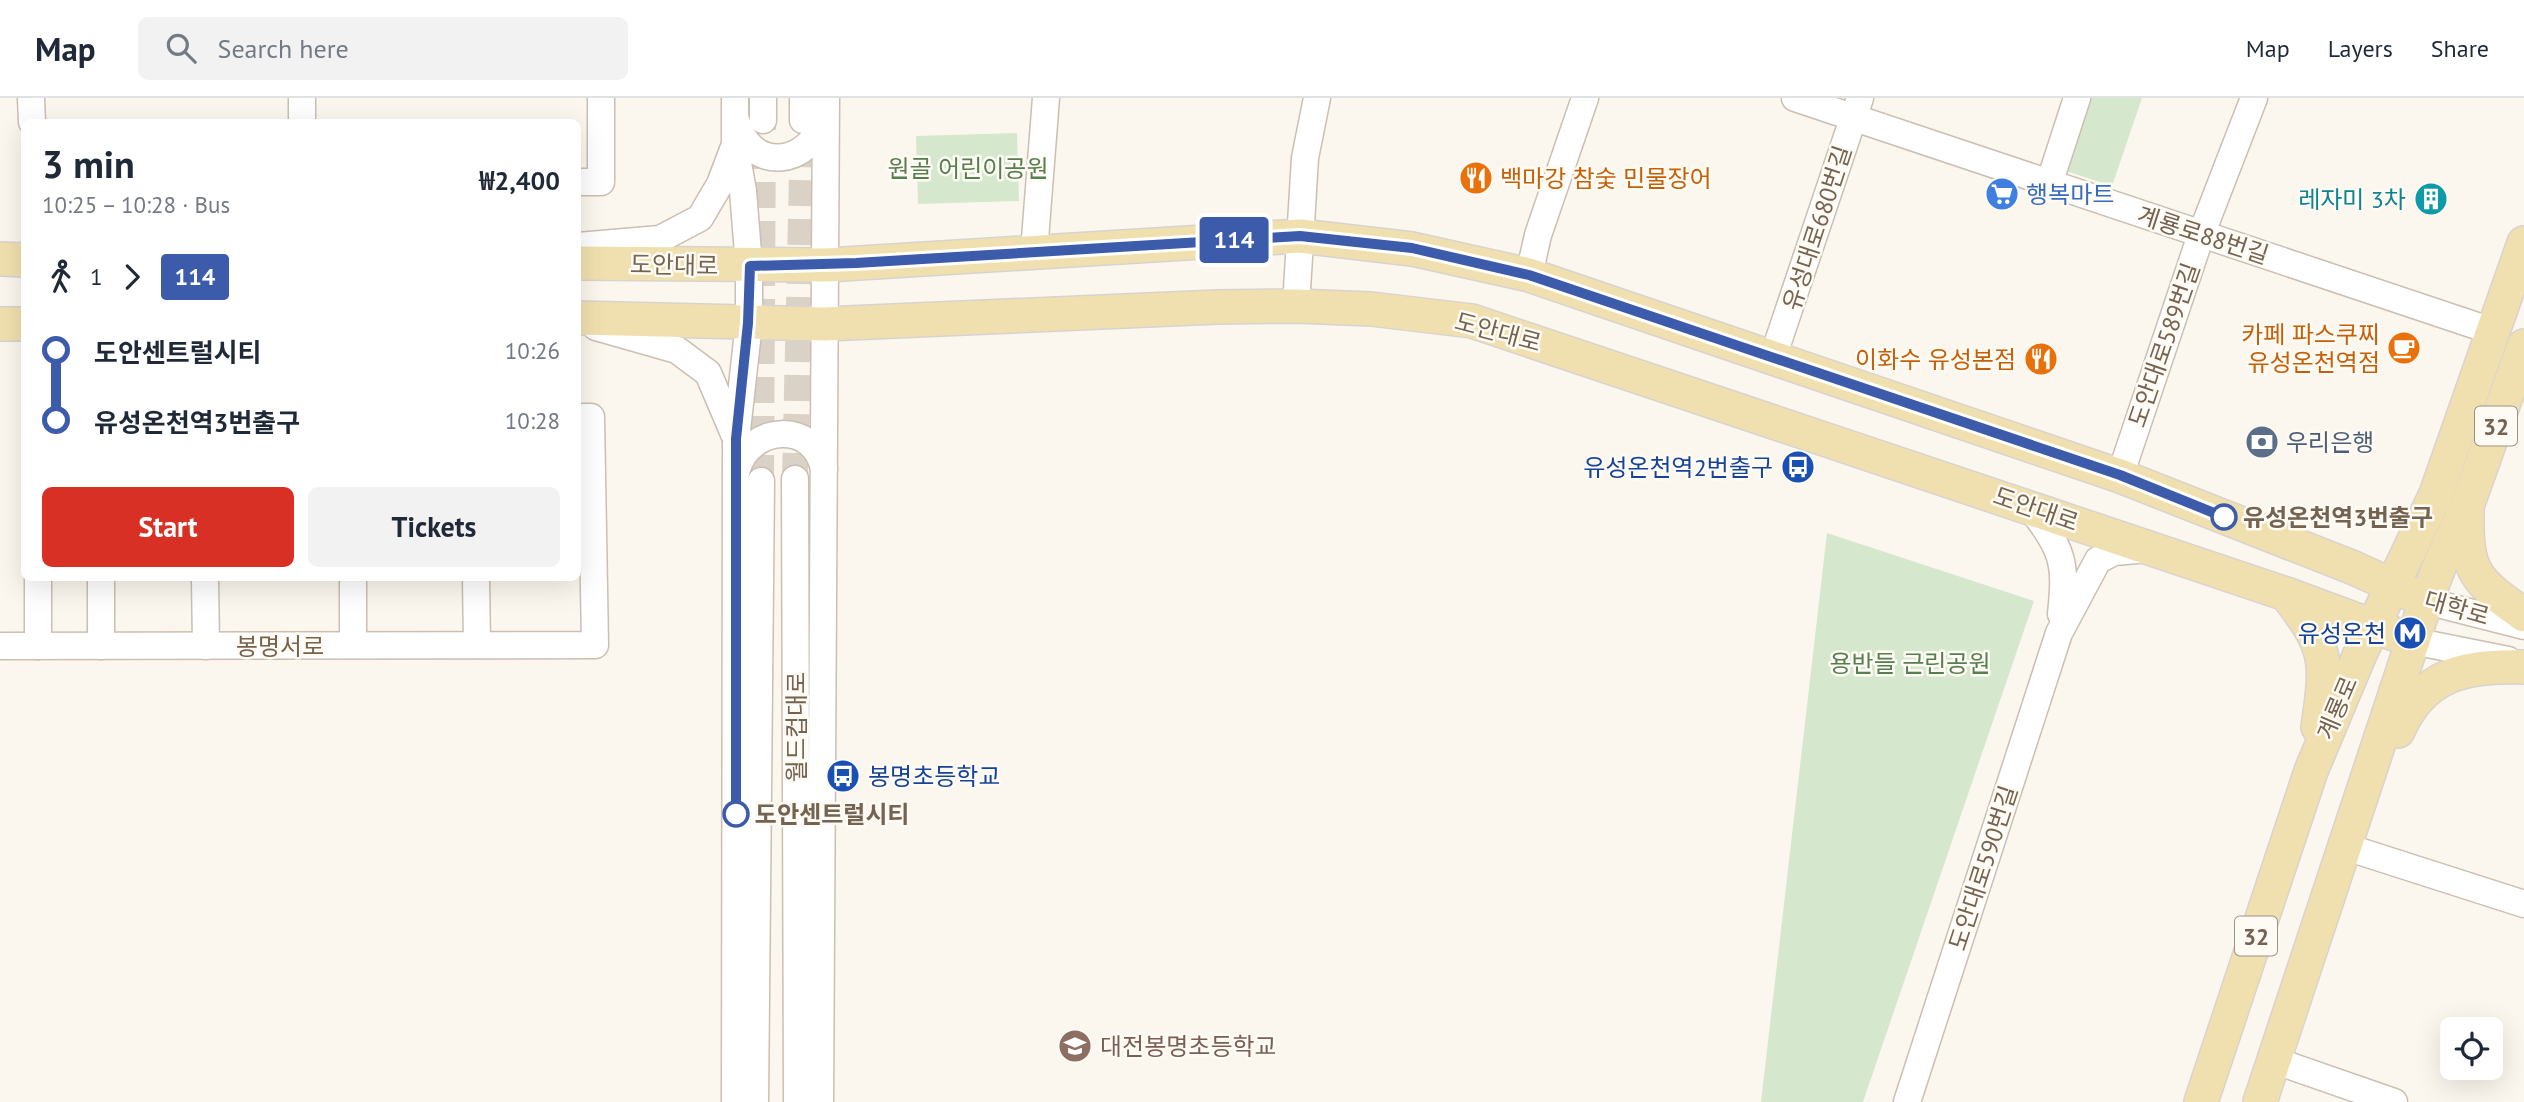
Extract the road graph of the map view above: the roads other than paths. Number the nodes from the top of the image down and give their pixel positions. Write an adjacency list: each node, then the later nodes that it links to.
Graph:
1 (31, 98): 13 (street)
2 (302, 98): 14 (street)
3 (601, 98): 16 (street)
4 (1046, 98): 22 (street)
5 (1317, 98): 19 (street)
6 (1585, 98): 28 (street)
7 (1795, 98): 12 (street, 계룡로88번길)
8 (2077, 98): 17 (street)
9 (2254, 98): 18 (street, 도안대로589번길)
10 (735, 106): 11 (street); 15 (street)
11 (815, 107): 26 (street)
12 (1856, 108): 17 (street, 계룡로88번길); 38 (street, 유성대로680번길)
13 (32, 119)
14 (302, 119)
15 (735, 146): 21 (street); 27 (street)
16 (581, 182)
17 (2049, 184): 18 (street, 계룡로88번길)
18 (2201, 235): 36 (street, 계룡로88번길); 41 (street, 도안대로589번길)
19 (1300, 236): 22 (main road, 도안대로); 28 (main road, 도안대로); 29 (street)
20 (2524, 243): 36 (main road, 계룡로)
21 (581, 246)
22 (1034, 252): 26 (main road, 도안대로)
23 (0, 259): 24 (main road)
24 (21, 260)
25 (581, 263): 27 (main road, 도안대로)
26 (827, 265): 27 (main road, 도안대로); 35 (street)
27 (750, 266): 32 (street)
28 (1529, 275): 38 (main road, 도안대로)
29 (1297, 306): 35 (main road, 도안대로); 46 (main road, 도안대로)
30 (581, 320): 32 (main road, 도안대로)
31 (581, 321): 40 (street)
32 (748, 323): 35 (main road, 도안대로); 40 (street)
33 (0, 324): 34 (main road)
34 (21, 324)
35 (825, 324): 42 (street)
36 (2492, 331): 53 (main road, 계룡로)
37 (2524, 346): 45 (main road, 계룡로 / 32)
38 (1773, 357): 41 (main road, 도안대로)
39 (584, 417): 62 (street, 봉명서로)
40 (736, 439): 44 (street)
41 (2120, 475): 53 (main road, 도안대로)
42 (825, 477): 44 (street); 76 (street)
43 (795, 479): 75 (street, 월드컵대로)
44 (748, 481): 73 (street); 74 (street)
45 (2467, 506): 55 (main road, 계룡로 / 32); 56 (main road)
46 (2030, 508): 47 (main road, 도안대로); 59 (street)
47 (2151, 548): 54 (main road, 도안대로); 59 (street)
48 (38, 581): 64 (street)
49 (101, 581): 65 (street)
50 (205, 581): 66 (street, 봉명서로)
51 (353, 581): 61 (street, 봉명서로)
52 (476, 581): 62 (street)
53 (2391, 585): 55 (main road, 대학로); 57 (main road, 계룡로)
54 (2286, 594): 57 (main road, 도안대로); 68 (main road)
55 (2426, 601): 58 (street, 대학로); 60 (main road, 계룡로 / 32)
56 (2524, 614)
57 (2373, 625): 60 (main road, 대학로); 68 (main road, 계룡로 / 32)
58 (2524, 626)
59 (2059, 633): 77 (street, 도안대로590번길)
60 (2413, 640): 67 (street, 대학로); 69 (main road, 계룡로 / 32)
61 (353, 645): 62 (street, 봉명서로); 66 (street, 봉명서로)
62 (477, 645)
63 (0, 646): 64 (street, 봉명서로)
64 (38, 646): 65 (street, 봉명서로)
65 (101, 646): 66 (street, 봉명서로)
66 (206, 646)
67 (2524, 665): 69 (main road)
68 (2311, 771): 78 (main road, 계룡로 / 32)
69 (2367, 780): 70 (main road, 계룡로 / 32)
70 (2343, 846): 71 (street); 72 (main road, 계룡로 / 32)
71 (2524, 904)
72 (2273, 1060): 79 (main road, 계룡로 / 32); 80 (street)
73 (735, 1102)
74 (755, 1102)
75 (797, 1102)
76 (820, 1102)
77 (1907, 1102)
78 (2202, 1102)
79 (2260, 1102)
80 (2394, 1102)

